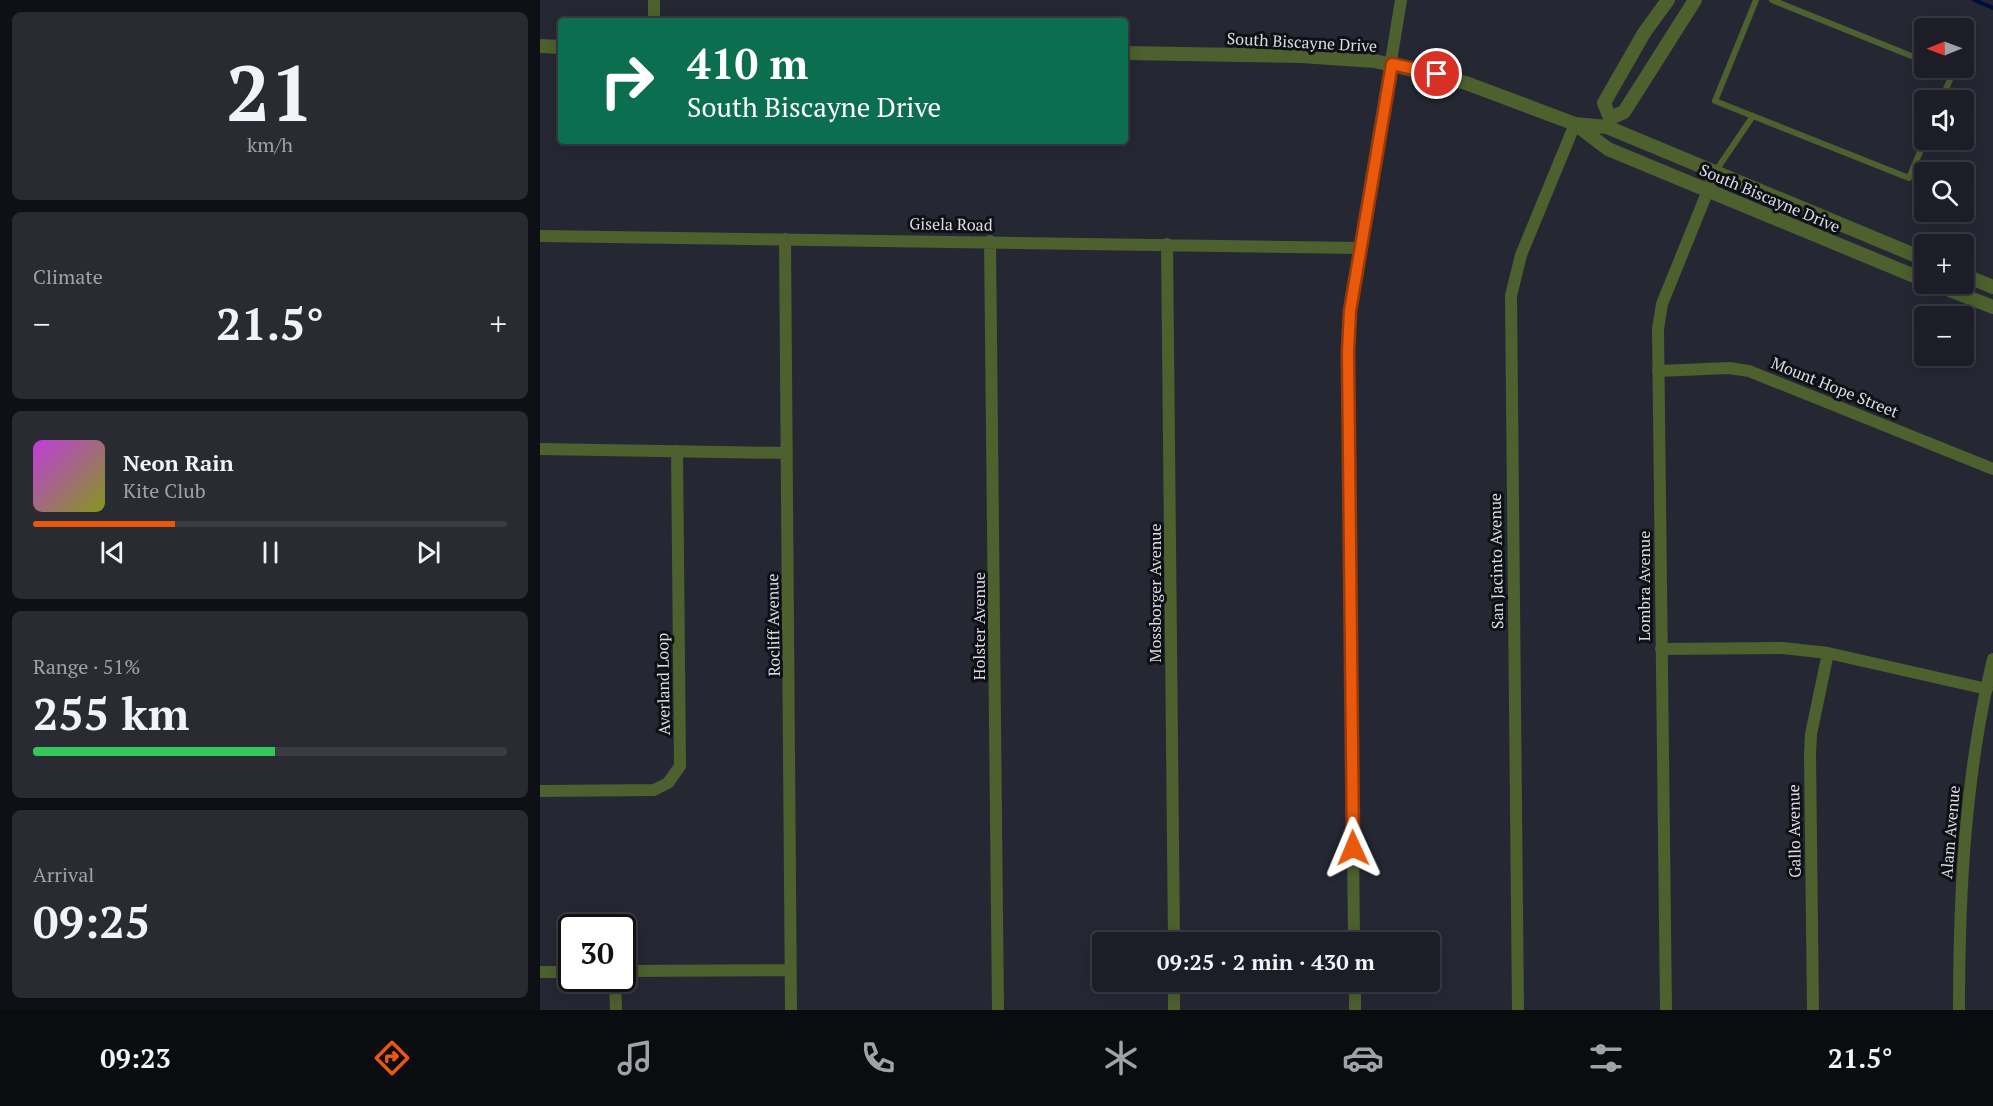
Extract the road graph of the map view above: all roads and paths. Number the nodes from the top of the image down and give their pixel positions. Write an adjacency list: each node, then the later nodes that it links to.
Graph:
1 (654, 0): 7 (street)
2 (1401, 0): 12 (street)
3 (1668, 0): 14 (street)
4 (1695, 0): 14 (street)
5 (1756, 0): 13 (lane)
6 (1772, 0): 11 (lane)
7 (654, 18)
8 (540, 46): 9 (street)
9 (558, 46)
10 (1128, 53): 12 (street, South Biscayne Drive)
11 (1914, 58)
12 (1392, 64): 15 (street, South Biscayne Drive); 24 (street)
13 (1753, 116): 17 (lane); 18 (lane)
14 (1608, 122): 15 (street, South Biscayne Drive); 16 (street); 18 (street, South Biscayne Drive)
15 (1575, 124): 16 (street, South Biscayne Drive); 55 (street, San Jacinto Avenue)
16 (1600, 143): 19 (street, South Biscayne Drive)
17 (1921, 150)
18 (1715, 173): 19 (street, Lombra Avenue); 25 (street, South Biscayne Drive)
19 (1708, 189): 26 (street, South Biscayne Drive); 31 (street, Lombra Avenue)
20 (540, 236): 21 (street, Gisela Road)
21 (785, 239): 22 (street, Gisela Road); 34 (street, Rocliff Avenue)
22 (990, 241): 23 (street, Gisela Road); 52 (street, Holster Avenue)
23 (1167, 244): 24 (street, Gisela Road); 41 (street, Mossborger Avenue)
24 (1361, 248): 42 (street)
25 (1914, 255)
26 (1914, 276)
27 (1974, 279): 28 (street)
28 (1993, 287)
29 (1960, 294): 30 (street)
30 (1993, 307)
31 (1659, 371): 35 (street, Mount Hope Street); 36 (street, Lombra Avenue)
32 (540, 449): 33 (street)
33 (677, 451): 34 (street); 40 (street, Averland Loop)
34 (788, 453): 43 (street, Rocliff Avenue)
35 (1993, 469)
36 (1661, 649): 37 (street); 56 (street, Lombra Avenue)
37 (1828, 653): 39 (street); 57 (street, Gallo Avenue)
38 (1993, 659): 39 (street, Alam Avenue)
39 (1987, 689): 58 (street, Alam Avenue)
40 (540, 791)
41 (1174, 932)
42 (1354, 932)
43 (791, 970): 44 (street); 51 (street, Rocliff Avenue)
44 (636, 971)
45 (540, 972): 46 (street)
46 (558, 972)
47 (615, 992): 50 (street)
48 (1174, 992): 53 (street)
49 (1355, 992): 54 (street)
50 (616, 1010)
51 (791, 1010)
52 (998, 1010)
53 (1174, 1010)
54 (1355, 1010)
55 (1518, 1010)
56 (1666, 1010)
57 (1813, 1010)
58 (1959, 1010)

